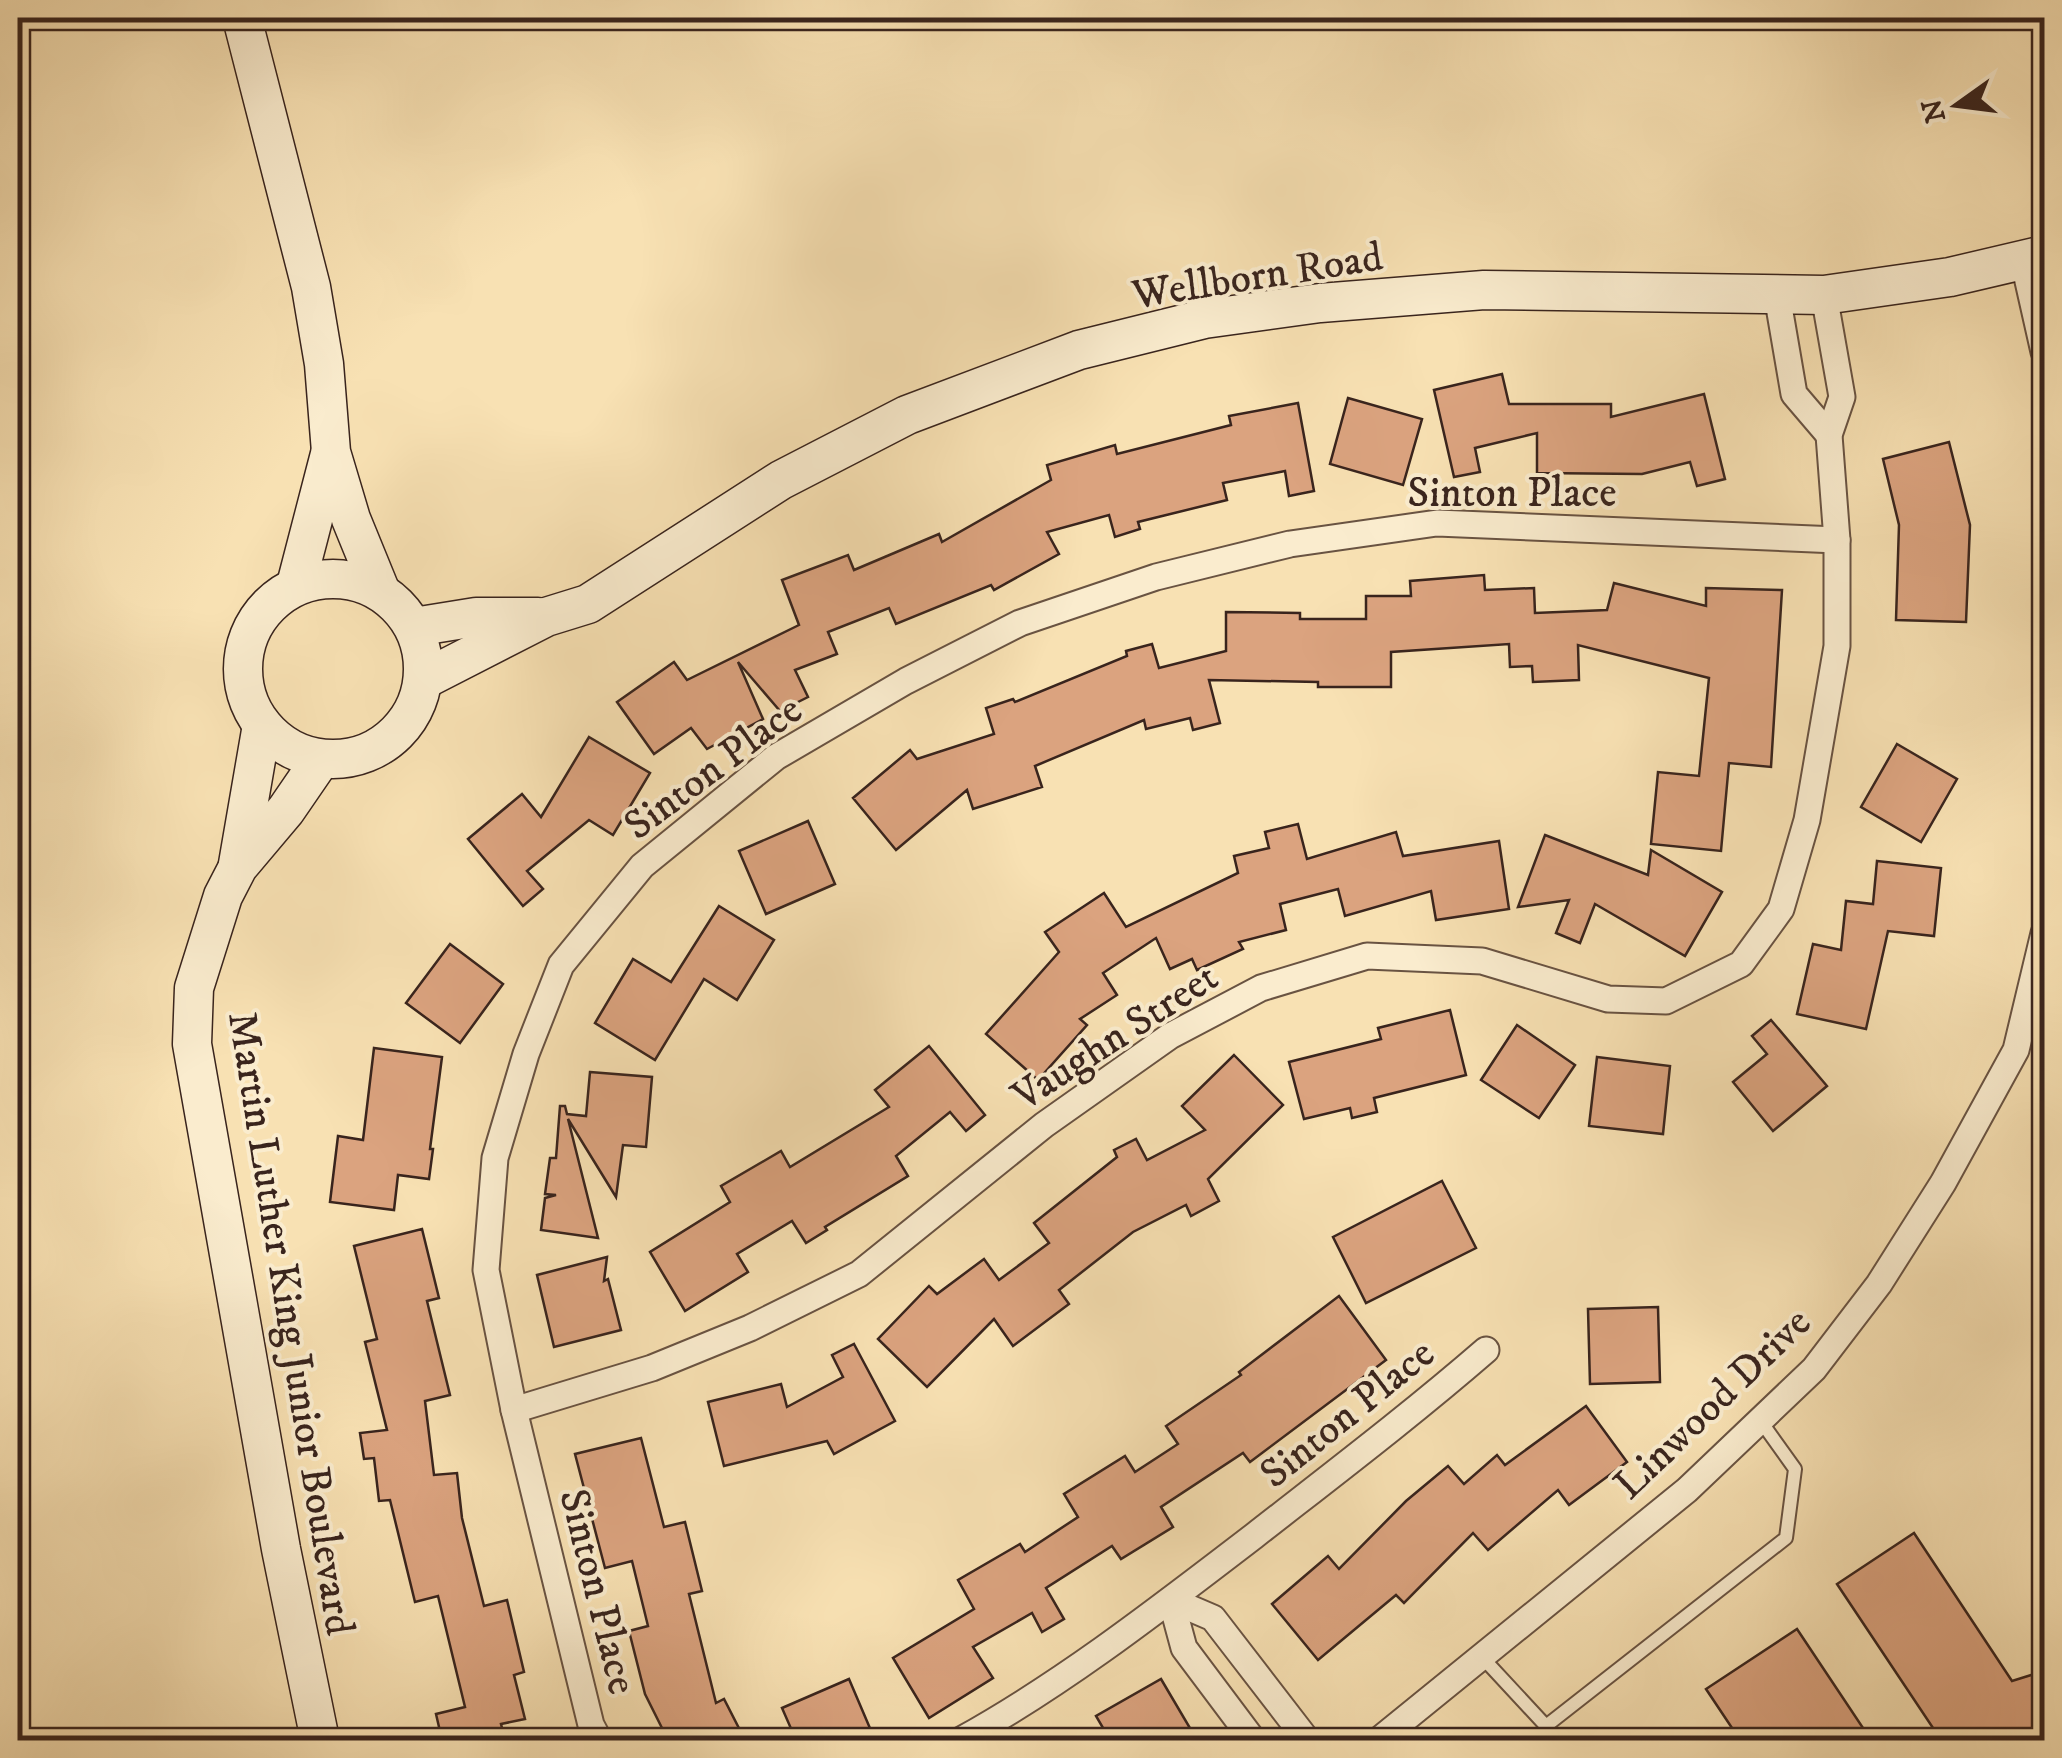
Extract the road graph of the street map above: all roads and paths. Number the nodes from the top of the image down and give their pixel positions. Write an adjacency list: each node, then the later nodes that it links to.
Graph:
1 (242, 18): 7 (street)
2 (2034, 257): 4 (street, Wellborn Road); 5 (street)
3 (1776, 295): 4 (street, Wellborn Road); 6 (street); 11 (street, Wellborn Road)
4 (1824, 295): 6 (street, Vaughn Street)
5 (2044, 352)
6 (1829, 434): 8 (street, Vaughn Street)
7 (331, 452): 9 (street); 10 (street)
8 (1837, 540): 19 (street, Vaughn Street); 19 (street, Sinton Place)
9 (296, 585): 10 (street); 14 (street)
10 (380, 590): 12 (street)
11 (546, 616): 12 (street); 13 (street)
12 (414, 627): 13 (street)
13 (424, 680): 15 (street)
14 (262, 725): 15 (street); 16 (street, Martin Luther King Junior Boulevard)
15 (321, 759): 16 (street, Martin Luther King Junior Boulevard)
16 (238, 867): 23 (street, Martin Luther King Junior Boulevard)
17 (2044, 933): 20 (street, Linwood Drive)
18 (1486, 1350): 21 (street, Sinton Place)
19 (514, 1410): 24 (street, Sinton Place)
20 (1760, 1420): 22 (street, Linwood Drive); 22 (lane)
21 (1171, 1600): 25 (street, Sinton Place); 26 (street); 27 (street)
22 (1482, 1656): 28 (street, Linwood Drive)
23 (320, 1740)
24 (599, 1740)
25 (960, 1740)
26 (1253, 1740)
27 (1307, 1740)
28 (1379, 1740)

